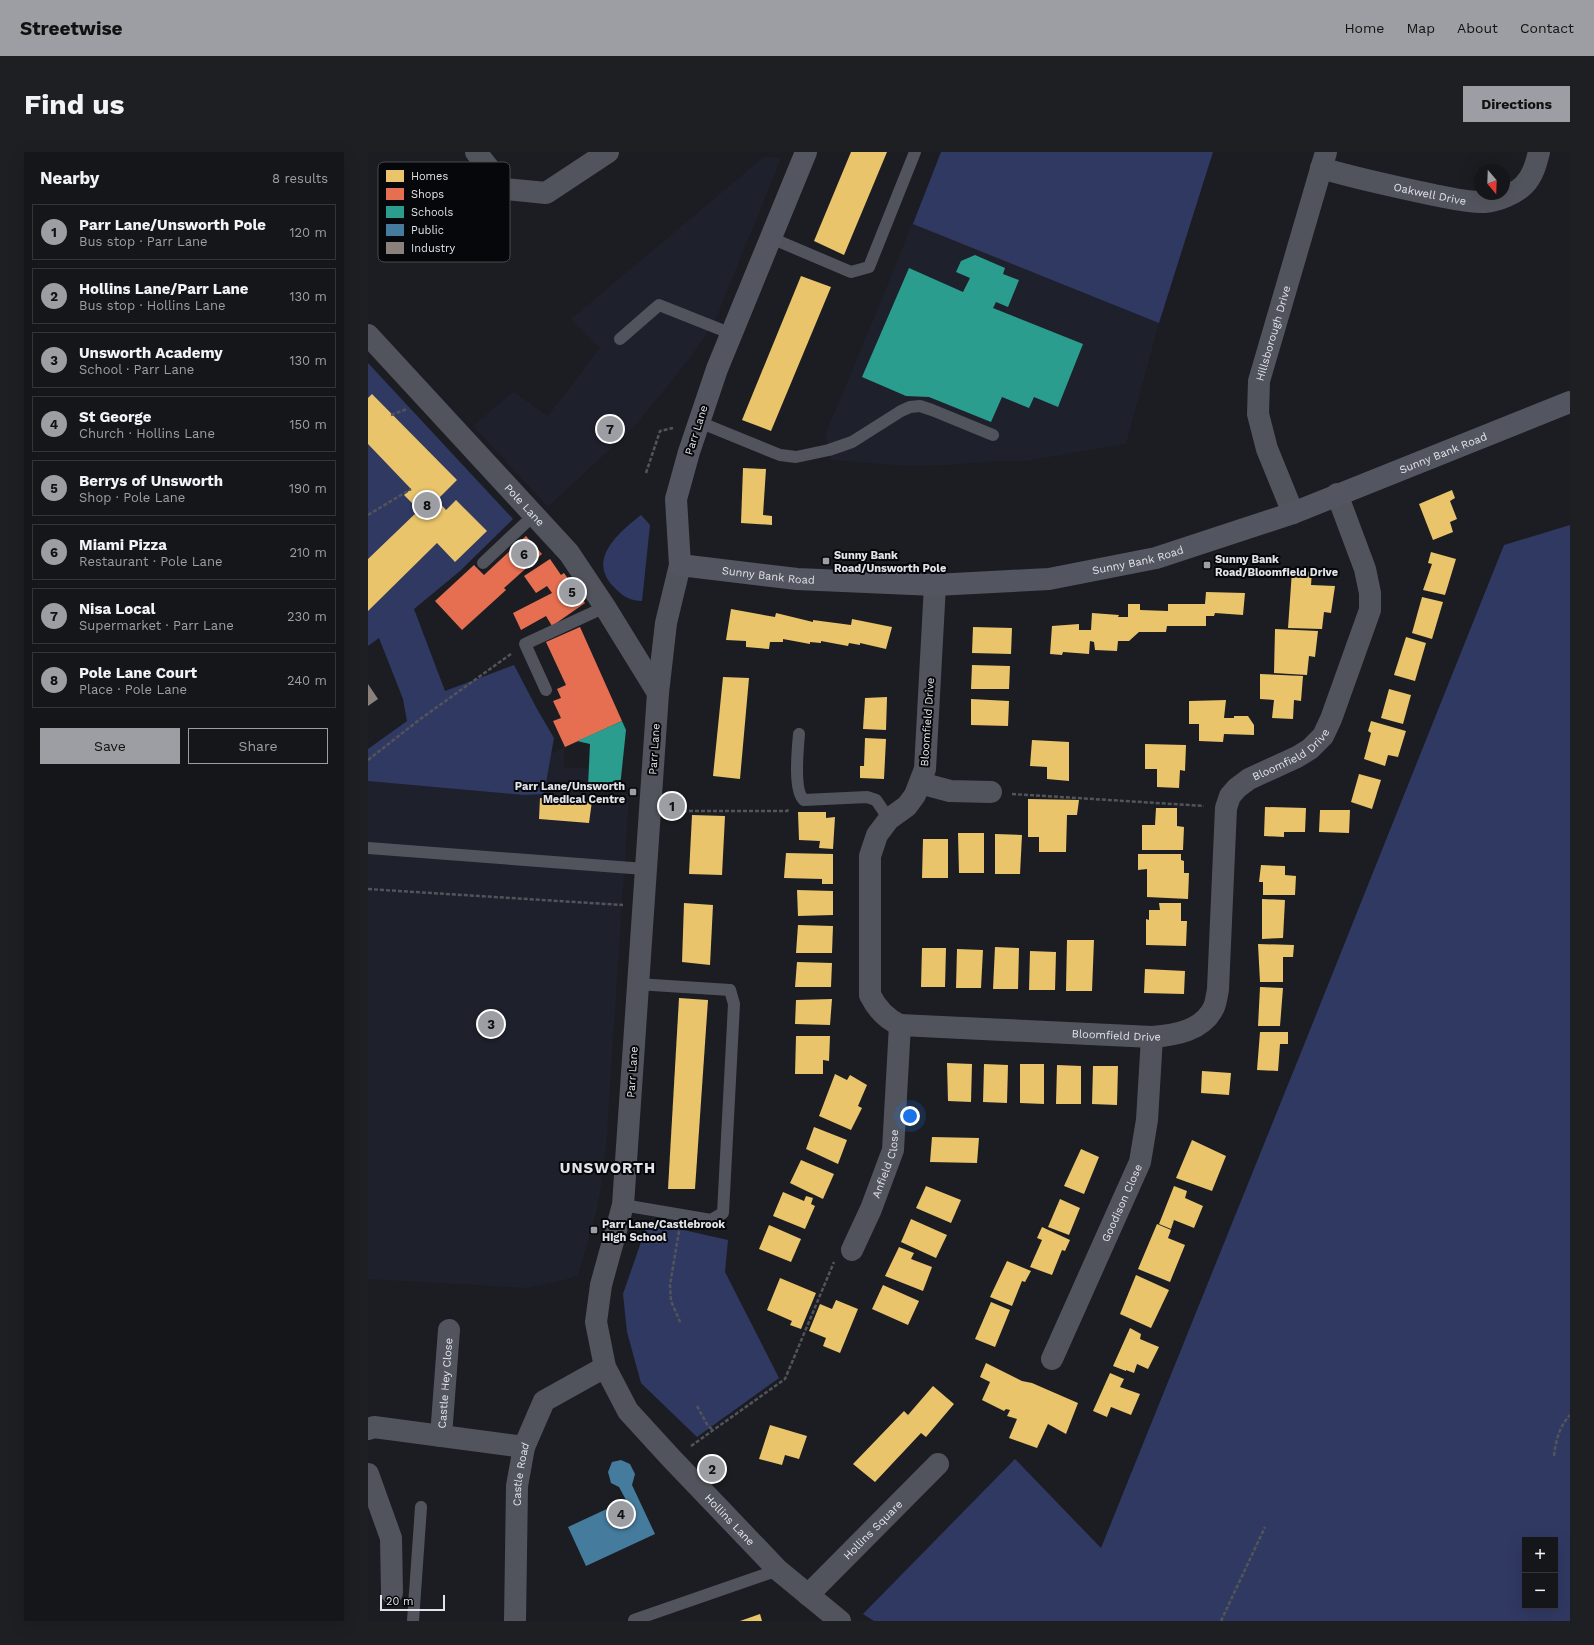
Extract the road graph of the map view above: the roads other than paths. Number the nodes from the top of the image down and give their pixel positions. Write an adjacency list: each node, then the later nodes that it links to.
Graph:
1 (476, 152): 7 (street)
2 (608, 152): 8 (street)
3 (806, 152): 9 (street, Parr Lane)
4 (915, 152): 9 (lane)
5 (1539, 152): 6 (street, Oakwell Drive)
6 (1323, 160): 17 (street, Hillsborough Drive)
7 (484, 162)
8 (510, 189)
9 (771, 238): 10 (street, Parr Lane)
10 (732, 334): 12 (lane); 14 (street, Parr Lane)
11 (368, 335): 18 (street, Pole Lane)
12 (620, 339)
13 (1570, 402): 16 (street, Sunny Bank Road)
14 (699, 422): 15 (lane); 20 (street, Parr Lane)
15 (993, 435)
16 (1337, 494): 17 (street, Sunny Bank Road); 33 (street, Bloomfield Drive)
17 (1293, 513): 21 (street, Sunny Bank Road)
18 (534, 515): 19 (lane); 22 (street, Pole Lane)
19 (483, 563)
20 (680, 565): 21 (street, Sunny Bank Road); 24 (street, Parr Lane)
21 (935, 585): 26 (street, Bloomfield Drive)
22 (605, 607): 23 (lane); 24 (street, Pole Lane)
23 (546, 690)
24 (658, 693): 30 (street, Parr Lane)
25 (799, 734): 28 (lane)
26 (920, 783): 27 (street); 28 (street, Bloomfield Drive)
27 (991, 792)
28 (889, 819): 32 (street, Bloomfield Drive)
29 (368, 848): 30 (lane)
30 (645, 868): 31 (street, Parr Lane)
31 (637, 984): 34 (street, Parr Lane); 34 (lane)
32 (900, 1026): 33 (street, Bloomfield Drive); 35 (street, Anfield Close)
33 (1152, 1037): 37 (street, Goodison Close)
34 (623, 1205): 38 (street, Parr Lane)
35 (852, 1250)
36 (449, 1330): 40 (street, Castle Hey Close)
37 (1052, 1359)
38 (605, 1367): 41 (street, Castle Road); 45 (street, Hollins Lane)
39 (368, 1429): 40 (street, Castle Hey Close)
40 (441, 1436): 41 (street, Castle Hey Close)
41 (524, 1447): 50 (street, Castle Road)
42 (938, 1464): 47 (street, Hollins Square)
43 (368, 1474): 46 (street)
44 (421, 1507): 49 (lane)
45 (778, 1570): 47 (street, Hollins Lane); 48 (lane)
46 (392, 1593)
47 (808, 1595): 51 (street, Hollins Lane)
48 (634, 1620)
49 (413, 1621)
50 (516, 1621)
51 (840, 1621)

